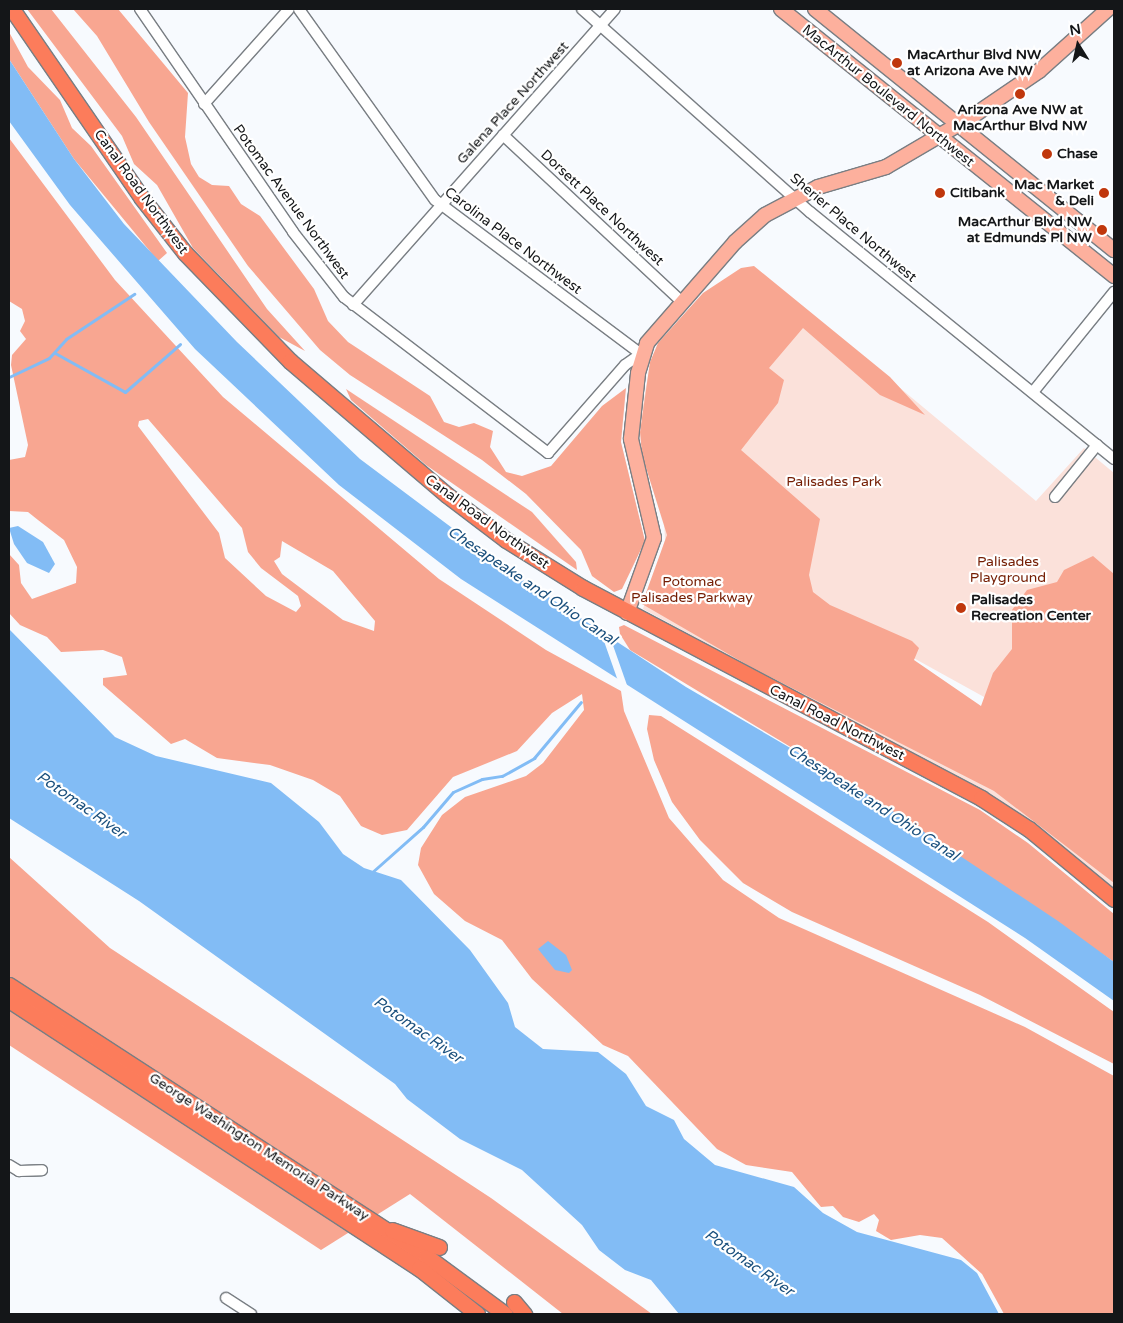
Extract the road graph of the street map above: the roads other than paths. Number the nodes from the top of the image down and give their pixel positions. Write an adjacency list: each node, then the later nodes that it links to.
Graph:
1 (12, 9): 27 (highway, Canal Road Northwest)
2 (140, 9): 11 (street, Potomac Avenue Northwest)
3 (289, 9): 11 (street)
4 (299, 9): 16 (street, Carolina Place Northwest)
5 (582, 9): 10 (street, Sherier Place Northwest)
6 (615, 9): 10 (street, Galena Place Northwest)
7 (781, 9): 14 (main road, MacArthur Boulevard Northwest)
8 (815, 9): 12 (main road, MacArthur Boulevard Northwest)
9 (1108, 9): 12 (main road)
10 (600, 26): 13 (street, Galena Place Northwest); 15 (street, Sherier Place Northwest)
11 (204, 104): 21 (street, Potomac Avenue Northwest)
12 (958, 124): 14 (main road); 17 (main road, MacArthur Boulevard Northwest)
13 (503, 135): 16 (street, Galena Place Northwest); 20 (street, Dorsett Place Northwest)
14 (937, 137): 15 (main road); 18 (main road, MacArthur Boulevard Northwest)
15 (794, 198): 20 (main road); 23 (street, Sherier Place Northwest)
16 (441, 206): 21 (street, Galena Place Northwest); 22 (street, Carolina Place Northwest)
17 (1114, 250)
18 (1114, 276)
19 (1114, 292): 23 (street)
20 (682, 302): 22 (main road)
21 (353, 305): 22 (street, Potomac Avenue Northwest)
22 (641, 354): 27 (main road)
23 (1033, 392): 24 (street, Sherier Place Northwest)
24 (1098, 445): 25 (street, Sherier Place Northwest); 26 (street)
25 (1114, 459)
26 (1055, 497)
27 (628, 613): 28 (highway, Canal Road Northwest)
28 (1114, 899)
29 (9, 986): 33 (highway, George Washington Memorial Parkway)
30 (9, 1000): 38 (highway, George Washington Memorial Parkway)
31 (9, 1165): 32 (street)
32 (42, 1170)
33 (383, 1228): 34 (highway); 36 (highway, George Washington Memorial Parkway)
34 (439, 1247)
35 (226, 1298): 37 (street)
36 (509, 1308): 39 (highway, George Washington Memorial Parkway)
37 (251, 1314)
38 (477, 1314)
39 (524, 1314)

